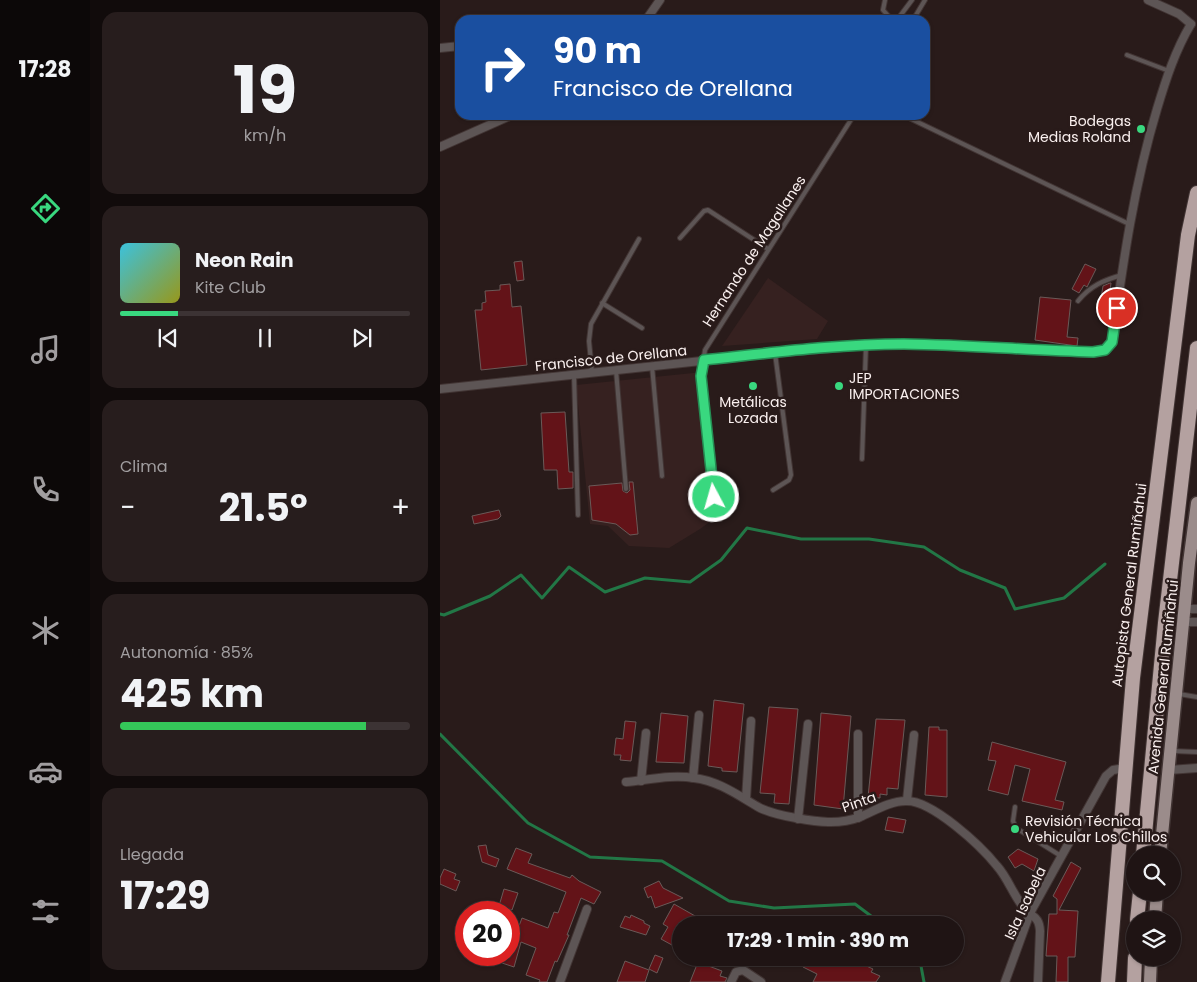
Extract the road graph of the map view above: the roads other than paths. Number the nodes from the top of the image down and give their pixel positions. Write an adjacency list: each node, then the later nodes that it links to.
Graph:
1 (660, 0): 6 (street)
2 (886, 0): 7 (lane)
3 (912, 0): 8 (lane)
4 (925, 0): 9 (lane)
5 (1148, 0): 10 (street)
6 (650, 15)
7 (888, 15)
8 (901, 15)
9 (916, 15)
10 (1194, 23): 14 (street, Francisco de Orellana)
11 (455, 46): 12 (street)
12 (440, 48)
13 (1127, 55): 14 (lane)
14 (1169, 71): 20 (street, Francisco de Orellana)
15 (500, 120): 18 (street)
16 (851, 120): 23 (lane, Hernando de Magallanes)
17 (914, 120): 20 (lane)
18 (440, 146)
19 (1197, 193): 55 (highway, Autopista General Rumiñahui)
20 (1129, 224): 24 (street, Francisco de Orellana)
21 (680, 238): 23 (lane)
22 (639, 239): 26 (lane)
23 (768, 249): 31 (lane, Hernando de Magallanes)
24 (1122, 275): 25 (lane); 28 (street, Francisco de Orellana)
25 (1078, 301)
26 (602, 303): 27 (lane); 34 (lane)
27 (642, 328)
28 (866, 345): 30 (street, Francisco de Orellana); 37 (lane)
29 (1197, 348): 66 (highway)
30 (775, 353): 31 (street, Francisco de Orellana); 40 (lane)
31 (704, 360): 32 (street, Francisco de Orellana); 41 (lane, Hernando de Magallanes)
32 (652, 366): 33 (street, Francisco de Orellana); 38 (lane)
33 (616, 370): 34 (street, Francisco de Orellana); 39 (lane)
34 (592, 372): 35 (street, Francisco de Orellana)
35 (574, 374): 36 (street, Francisco de Orellana); 43 (lane)
36 (440, 389)
37 (862, 459)
38 (662, 476)
39 (626, 489)
40 (773, 490)
41 (714, 497)
42 (1197, 503): 44 (main road, Avenida General Rumiñahui)
43 (578, 515)
44 (1191, 616): 45 (main road, Avenida General Rumiñahui)
45 (1177, 694): 46 (lane); 53 (main road, Avenida General Rumiñahui)
46 (1197, 697)
47 (699, 715): 58 (street)
48 (751, 721): 61 (street)
49 (808, 724): 65 (street)
50 (646, 733): 59 (street)
51 (858, 734): 64 (street)
52 (914, 735): 62 (street)
53 (1170, 750): 54 (lane); 57 (main road, Avenida General Rumiñahui)
54 (1197, 752)
55 (1125, 768): 68 (street, Isla Isabela); 78 (highway, Autopista General Rumiñahui)
56 (1197, 768): 57 (street)
57 (1169, 770): 67 (main road, Avenida General Rumiñahui)
58 (693, 778): 59 (street, Pinta); 61 (street, Pinta)
59 (641, 780): 60 (street, Pinta)
60 (626, 782)
61 (746, 799): 65 (street, Pinta)
62 (907, 800): 64 (street, Pinta); 70 (street)
63 (1016, 806): 68 (lane)
64 (858, 818): 65 (street, Pinta)
65 (798, 819)
66 (1144, 846)
67 (1161, 846)
68 (1061, 856): 70 (street, Isla Isabela)
69 (586, 909): 73 (street)
70 (1030, 913): 76 (street, Isla Isabela); 77 (street)
71 (1135, 966): 79 (highway)
72 (1151, 966): 80 (main road)
73 (560, 982)
74 (731, 982): 75 (street)
75 (761, 982)
76 (1005, 982)
77 (1038, 982)
78 (1108, 982)
79 (1134, 982)
80 (1150, 982)

